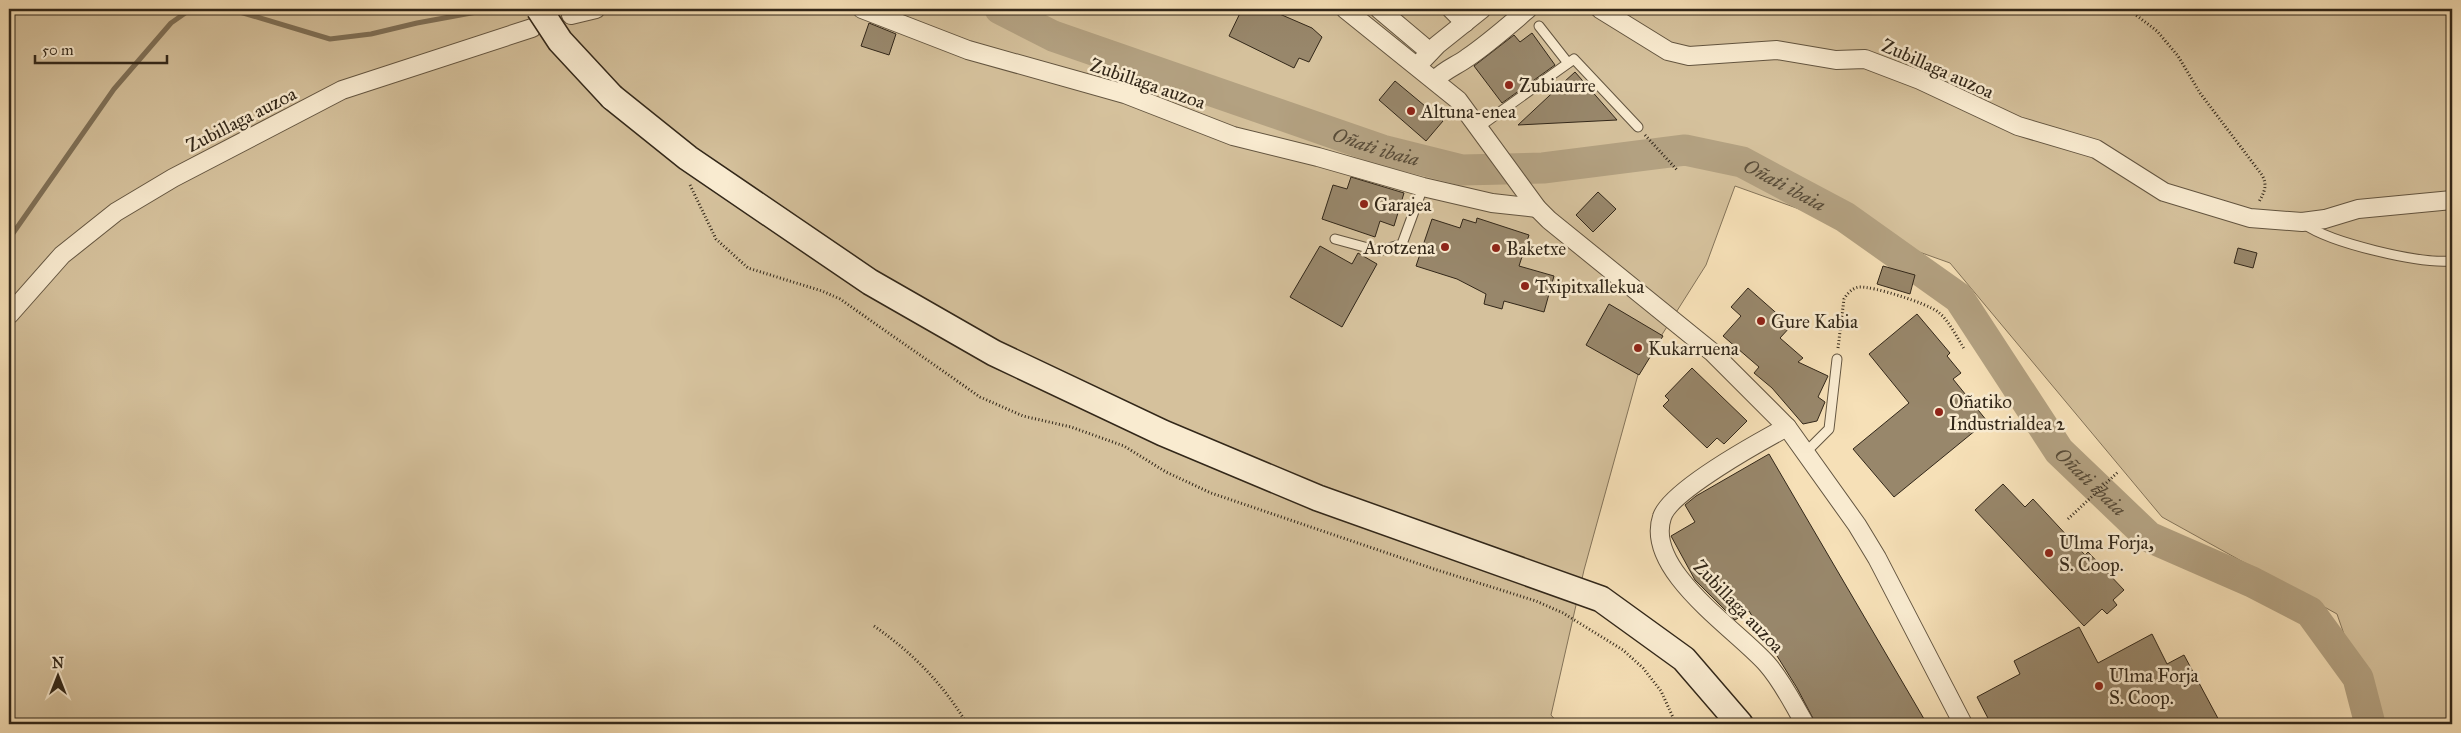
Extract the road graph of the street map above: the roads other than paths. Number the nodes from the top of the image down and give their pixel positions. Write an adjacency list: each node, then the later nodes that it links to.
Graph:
1 (596, 9): 9 (street)
2 (862, 9): 19 (street, Zubillaga auzoa)
3 (1345, 9): 15 (street)
4 (1379, 9): 13 (street)
5 (1451, 9): 11 (street)
6 (1482, 9): 11 (street)
7 (1528, 9): 16 (street)
8 (1600, 9): 22 (street, Zubillaga auzoa)
9 (570, 15)
10 (535, 18): 25 (street, Zubillaga auzoa); 29 (main road, bridge)
11 (1464, 23): 13 (street)
12 (1540, 26): 14 (lane)
13 (1430, 52): 15 (street)
14 (1568, 63): 17 (lane); 18 (lane)
15 (1417, 66): 16 (street)
16 (1435, 80): 18 (street)
17 (1638, 127)
18 (1480, 129): 21 (street)
19 (1423, 187): 21 (street, Zubillaga auzoa); 23 (lane)
20 (2452, 200): 22 (street, Zubillaga auzoa)
21 (1537, 208): 27 (street)
22 (2302, 222): 24 (lane, Zubillaga auzoa)
23 (1335, 238)
24 (2452, 261)
25 (9, 315)
26 (1837, 359): 28 (lane)
27 (1786, 427): 28 (street); 30 (street, Zubillaga auzoa)
28 (1806, 452): 31 (street)
29 (1740, 724)
30 (1805, 724)
31 (1963, 724)

